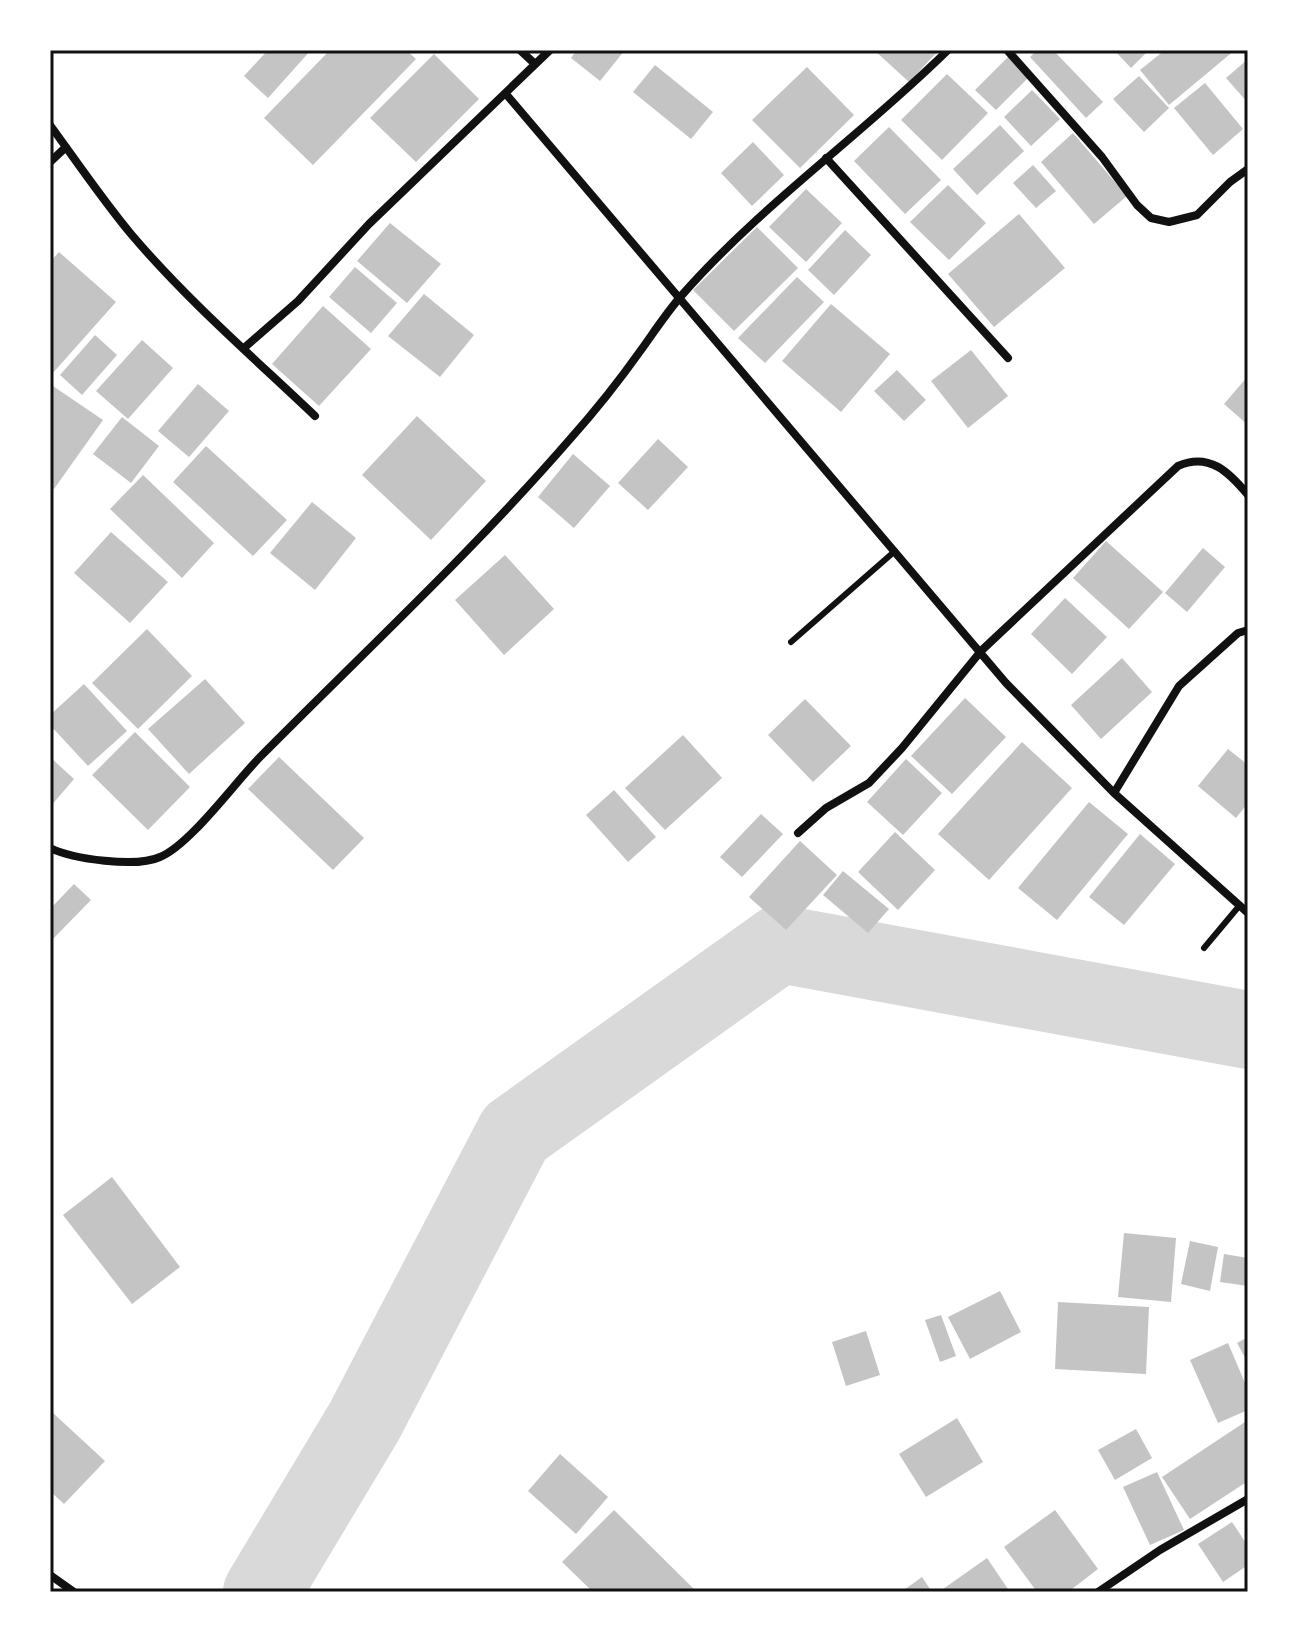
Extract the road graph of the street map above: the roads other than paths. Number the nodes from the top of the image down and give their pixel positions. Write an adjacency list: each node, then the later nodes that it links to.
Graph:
1 (520, 50): 5 (street)
2 (550, 50): 5 (street)
3 (948, 50): 9 (street)
4 (1007, 50): 11 (street)
5 (535, 64): 6 (street)
6 (506, 94): 12 (street); 13 (street)
7 (50, 125): 8 (street)
8 (66, 147): 10 (street); 13 (street)
9 (826, 158): 12 (street); 14 (street)
10 (50, 162)
11 (1248, 169)
12 (681, 296): 17 (street); 23 (street)
13 (244, 348): 15 (street)
14 (1008, 358)
15 (315, 416)
16 (1248, 495): 20 (street)
17 (895, 551): 19 (lane); 20 (street)
18 (1248, 630): 21 (street)
19 (791, 642)
20 (981, 651): 21 (street); 22 (street)
21 (1114, 793): 24 (street)
22 (798, 833)
23 (50, 848)
24 (1240, 905): 25 (street); 26 (lane)
25 (1248, 913)
26 (1204, 948)
27 (1248, 1499): 30 (street)
28 (50, 1575): 29 (street)
29 (74, 1592)
30 (1098, 1592)

